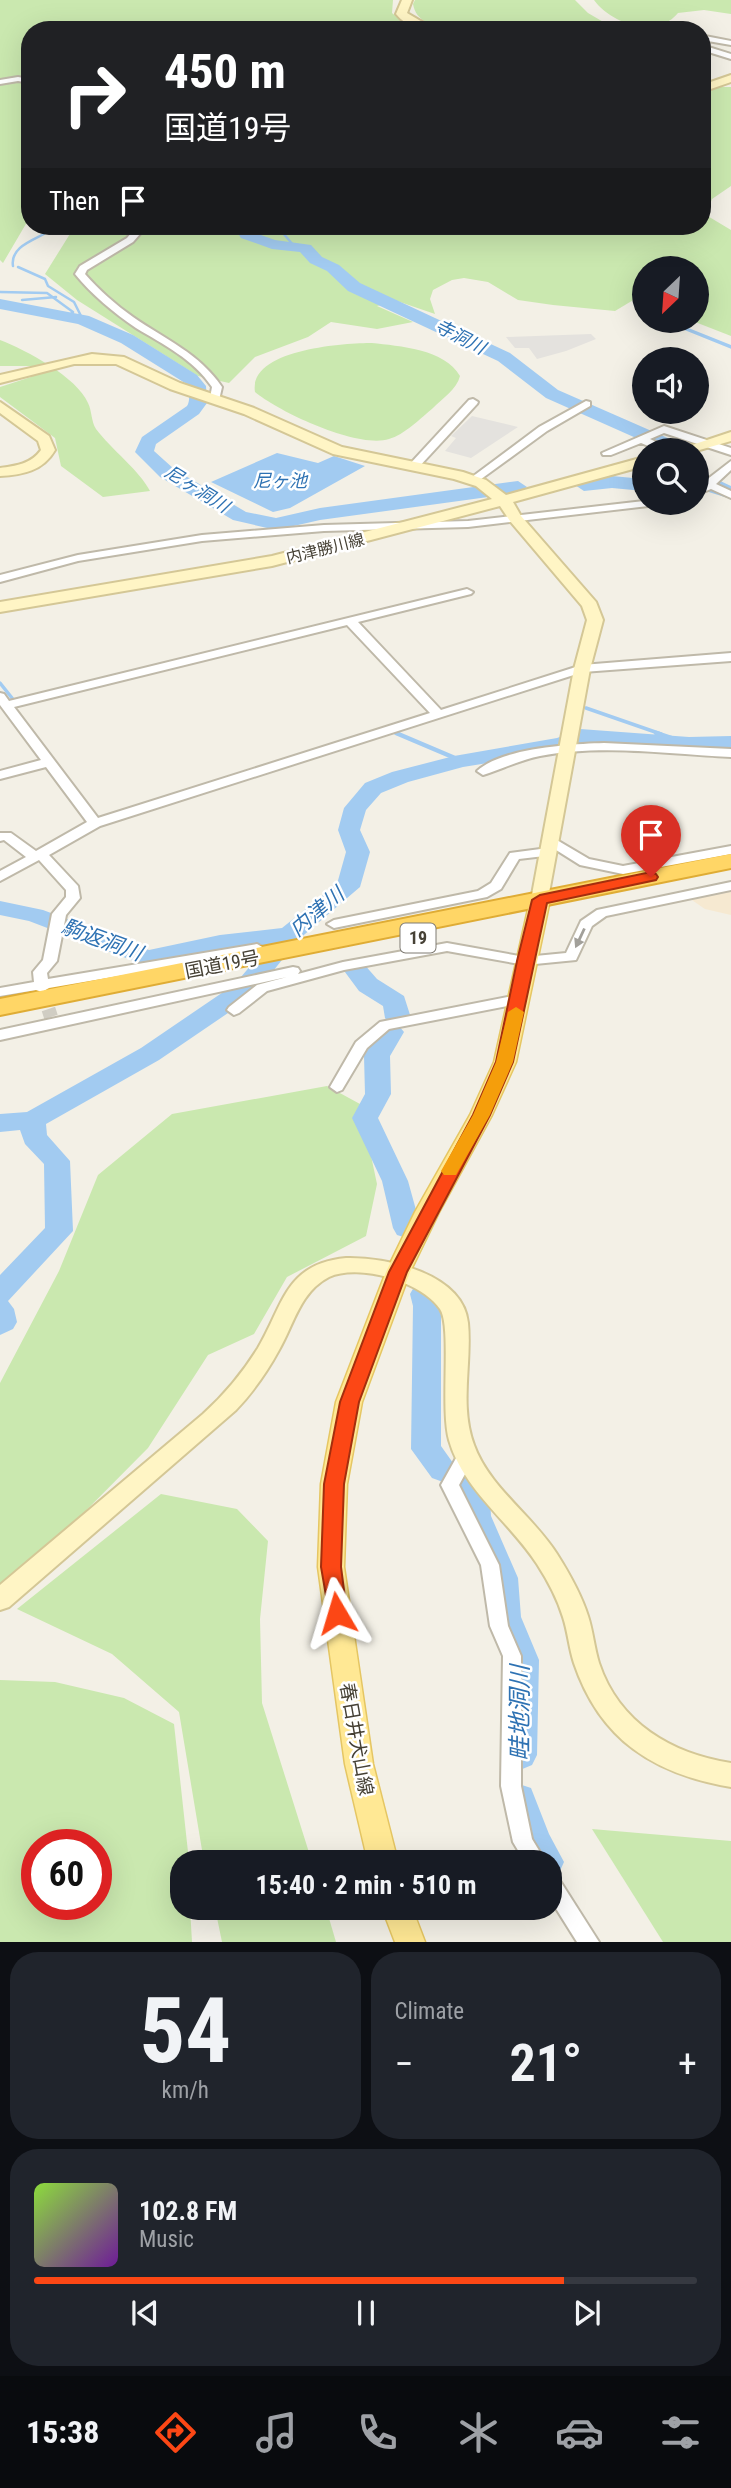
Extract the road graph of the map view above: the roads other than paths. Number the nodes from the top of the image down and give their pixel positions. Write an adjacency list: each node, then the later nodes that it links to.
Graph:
1 (407, 0): 2 (street)
2 (412, 21)
3 (711, 40): 4 (street)
4 (731, 43)
5 (711, 50): 6 (street)
6 (731, 57)
7 (730, 79): 10 (street)
8 (21, 80): 9 (street)
9 (0, 82)
10 (711, 86)
11 (134, 235): 13 (street)
12 (0, 379): 13 (street)
13 (215, 398): 27 (street)
14 (473, 402): 27 (street)
15 (586, 404): 29 (street)
16 (0, 406): 28 (street)
17 (731, 436): 21 (street)
18 (643, 438): 19 (street)
19 (689, 438)
20 (632, 443): 24 (street)
21 (709, 443)
22 (709, 445): 23 (street)
23 (731, 452)
24 (607, 453)
25 (632, 464): 31 (street, 内津勝川線)
26 (731, 464): 30 (street)
27 (413, 467): 29 (street)
28 (0, 472)
29 (473, 480): 31 (street)
30 (710, 485): 32 (street)
31 (498, 494): 34 (street); 35 (street, 内津勝川線)
32 (731, 495)
33 (632, 506): 34 (street)
34 (515, 518): 35 (street); 43 (street)
35 (407, 527): 37 (street); 40 (street, 内津勝川線)
36 (127, 536): 37 (street)
37 (133, 550): 38 (street)
38 (0, 579)
39 (467, 592): 41 (street)
40 (0, 607)
41 (350, 621): 44 (street); 45 (street)
42 (731, 657): 43 (street)
43 (582, 669): 45 (street); 46 (street)
44 (3, 701): 48 (street)
45 (439, 715): 51 (street)
46 (568, 750): 47 (street); 49 (street); 53 (street)
47 (731, 753)
48 (49, 762): 50 (street); 51 (street)
49 (483, 771)
50 (0, 775)
51 (95, 823): 55 (street)
52 (0, 837): 55 (street)
53 (549, 846): 54 (street); 60 (street); 62 (street)
54 (731, 850)
55 (38, 856): 58 (street); 66 (street)
56 (731, 861): 60 (highway, 国道19号 / 19)
57 (731, 875): 60 (highway, 国道19号 / 19)
58 (0, 877)
59 (731, 886): 64 (street, one-way to 64)
60 (539, 906): 63 (highway, 国道19号 / 19); 64 (main road, 春日井犬山線)
61 (419, 917): 66 (street)
62 (334, 924)
63 (302, 959): 65 (highway, 国道19号 / 19); 72 (street)
64 (524, 961): 68 (main road, 春日井犬山線); 70 (street)
65 (200, 974): 69 (highway, 国道19号 / 19); 71 (highway, 国道19号 / 19)
66 (41, 986): 67 (street)
67 (0, 992)
68 (518, 1000): 73 (street); 74 (main road, 春日井犬山線)
69 (0, 1007)
70 (234, 1010)
71 (0, 1020)
72 (0, 1035)
73 (337, 1087)
74 (398, 1272): 75 (street); 76 (street); 78 (main road, 春日井犬山線)
75 (466, 1456): 77 (street); 79 (street)
76 (0, 1600)
77 (731, 1775)
78 (380, 1850)
79 (528, 1850)
80 (562, 1900): 83 (street)
81 (402, 1920): 82 (main road)
82 (410, 1942)
83 (589, 1942)

